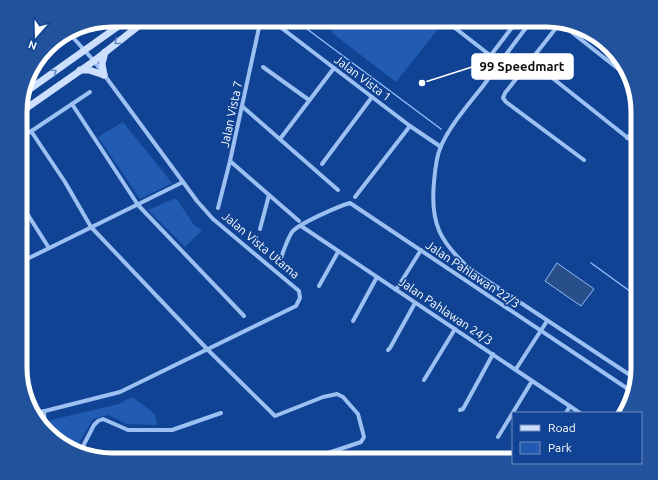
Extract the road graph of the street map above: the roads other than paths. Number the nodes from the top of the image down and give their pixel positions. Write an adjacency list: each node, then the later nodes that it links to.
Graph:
1 (117, 27): 11 (main road)
2 (137, 27): 12 (main road, one-way to 12)
3 (259, 27): 28 (street, Jalan Vista 7)
4 (280, 27): 18 (street, Jalan Vista 1)
5 (454, 27): 13 (street)
6 (512, 27): 13 (street)
7 (527, 27): 16 (street)
8 (556, 28): 15 (street)
9 (569, 30): 20 (street)
10 (73, 36): 11 (street, Jalan Vista Utama)
11 (85, 50): 14 (street, Jalan Vista Utama); 22 (main road, one-way to 11)
12 (105, 52): 14 (main road); 21 (main road)
13 (490, 55): 16 (street)
14 (94, 60): 19 (main road); 21 (street, Jalan Vista Utama)
15 (531, 61): 33 (street); 37 (street)
16 (500, 63): 36 (street)
17 (263, 67): 25 (street)
18 (334, 68): 24 (street, Jalan Vista 1); 25 (street)
19 (80, 70): 21 (main road); 27 (main road)
20 (620, 71)
21 (104, 75): 40 (street, Jalan Vista Utama)
22 (30, 89)
23 (90, 92): 26 (street)
24 (372, 97): 29 (street, Jalan Vista 1); 39 (street)
25 (309, 100): 34 (street)
26 (72, 104): 30 (street); 44 (street)
27 (27, 107)
28 (243, 107): 34 (street); 38 (street, Jalan Vista 7)
29 (410, 126): 36 (street, Jalan Vista 1); 43 (street)
30 (31, 131): 31 (street); 48 (street)
31 (27, 134)
32 (631, 134): 33 (street)
33 (627, 138): 35 (street)
34 (280, 139): 41 (street)
35 (631, 141)
36 (440, 147): 61 (street)
37 (584, 160)
38 (230, 161): 42 (street, Jalan Pahlawan 24/3); 45 (street, Jalan Vista 7)
39 (322, 164)
40 (183, 182): 44 (street); 64 (street, Jalan Vista Utama)
41 (338, 190)
42 (269, 195): 47 (street, Jalan Pahlawan 24/3); 49 (street)
43 (355, 197)
44 (138, 205): 48 (street); 59 (street)
45 (218, 208)
46 (27, 213): 50 (street)
47 (300, 224): 51 (street, Jalan Pahlawan 22/3); 52 (street, Jalan Pahlawan 24/3); 53 (street)
48 (91, 227): 50 (street); 64 (street)
49 (260, 229)
50 (49, 248): 54 (street)
51 (422, 250): 57 (street); 63 (street, Jalan Pahlawan 22/3)
52 (338, 252): 55 (street, Jalan Pahlawan 24/3); 56 (street)
53 (281, 258)
54 (27, 259)
55 (377, 277): 57 (street, Jalan Pahlawan 24/3); 60 (street)
56 (319, 286)
57 (396, 290): 58 (street, Jalan Pahlawan 24/3)
58 (416, 303): 62 (street, Jalan Pahlawan 24/3); 65 (street)
59 (244, 316)
60 (353, 321)
61 (547, 321): 63 (street); 68 (street)
62 (455, 329): 66 (street, Jalan Pahlawan 24/3); 69 (street)
63 (541, 331): 67 (street); 71 (street, Jalan Pahlawan 22/3)
64 (207, 349): 74 (street, Jalan Vista Utama); 84 (street)
65 (388, 350)
66 (493, 354): 67 (street, Jalan Pahlawan 24/3); 73 (street)
67 (516, 369): 70 (street, Jalan Pahlawan 24/3)
68 (631, 375)
69 (424, 380)
70 (532, 381): 72 (street, Jalan Pahlawan 24/3); 75 (street)
71 (628, 389)
72 (570, 406): 76 (street); 77 (street, Jalan Pahlawan 24/3)
73 (460, 410)
74 (44, 411): 78 (street, Jalan Vista Utama); 81 (street)
75 (513, 412)
76 (567, 412)
77 (579, 412)
78 (40, 413)
79 (221, 413): 83 (street)
80 (512, 414): 82 (street)
81 (44, 419)
82 (498, 437)
83 (83, 447)
84 (328, 453)

